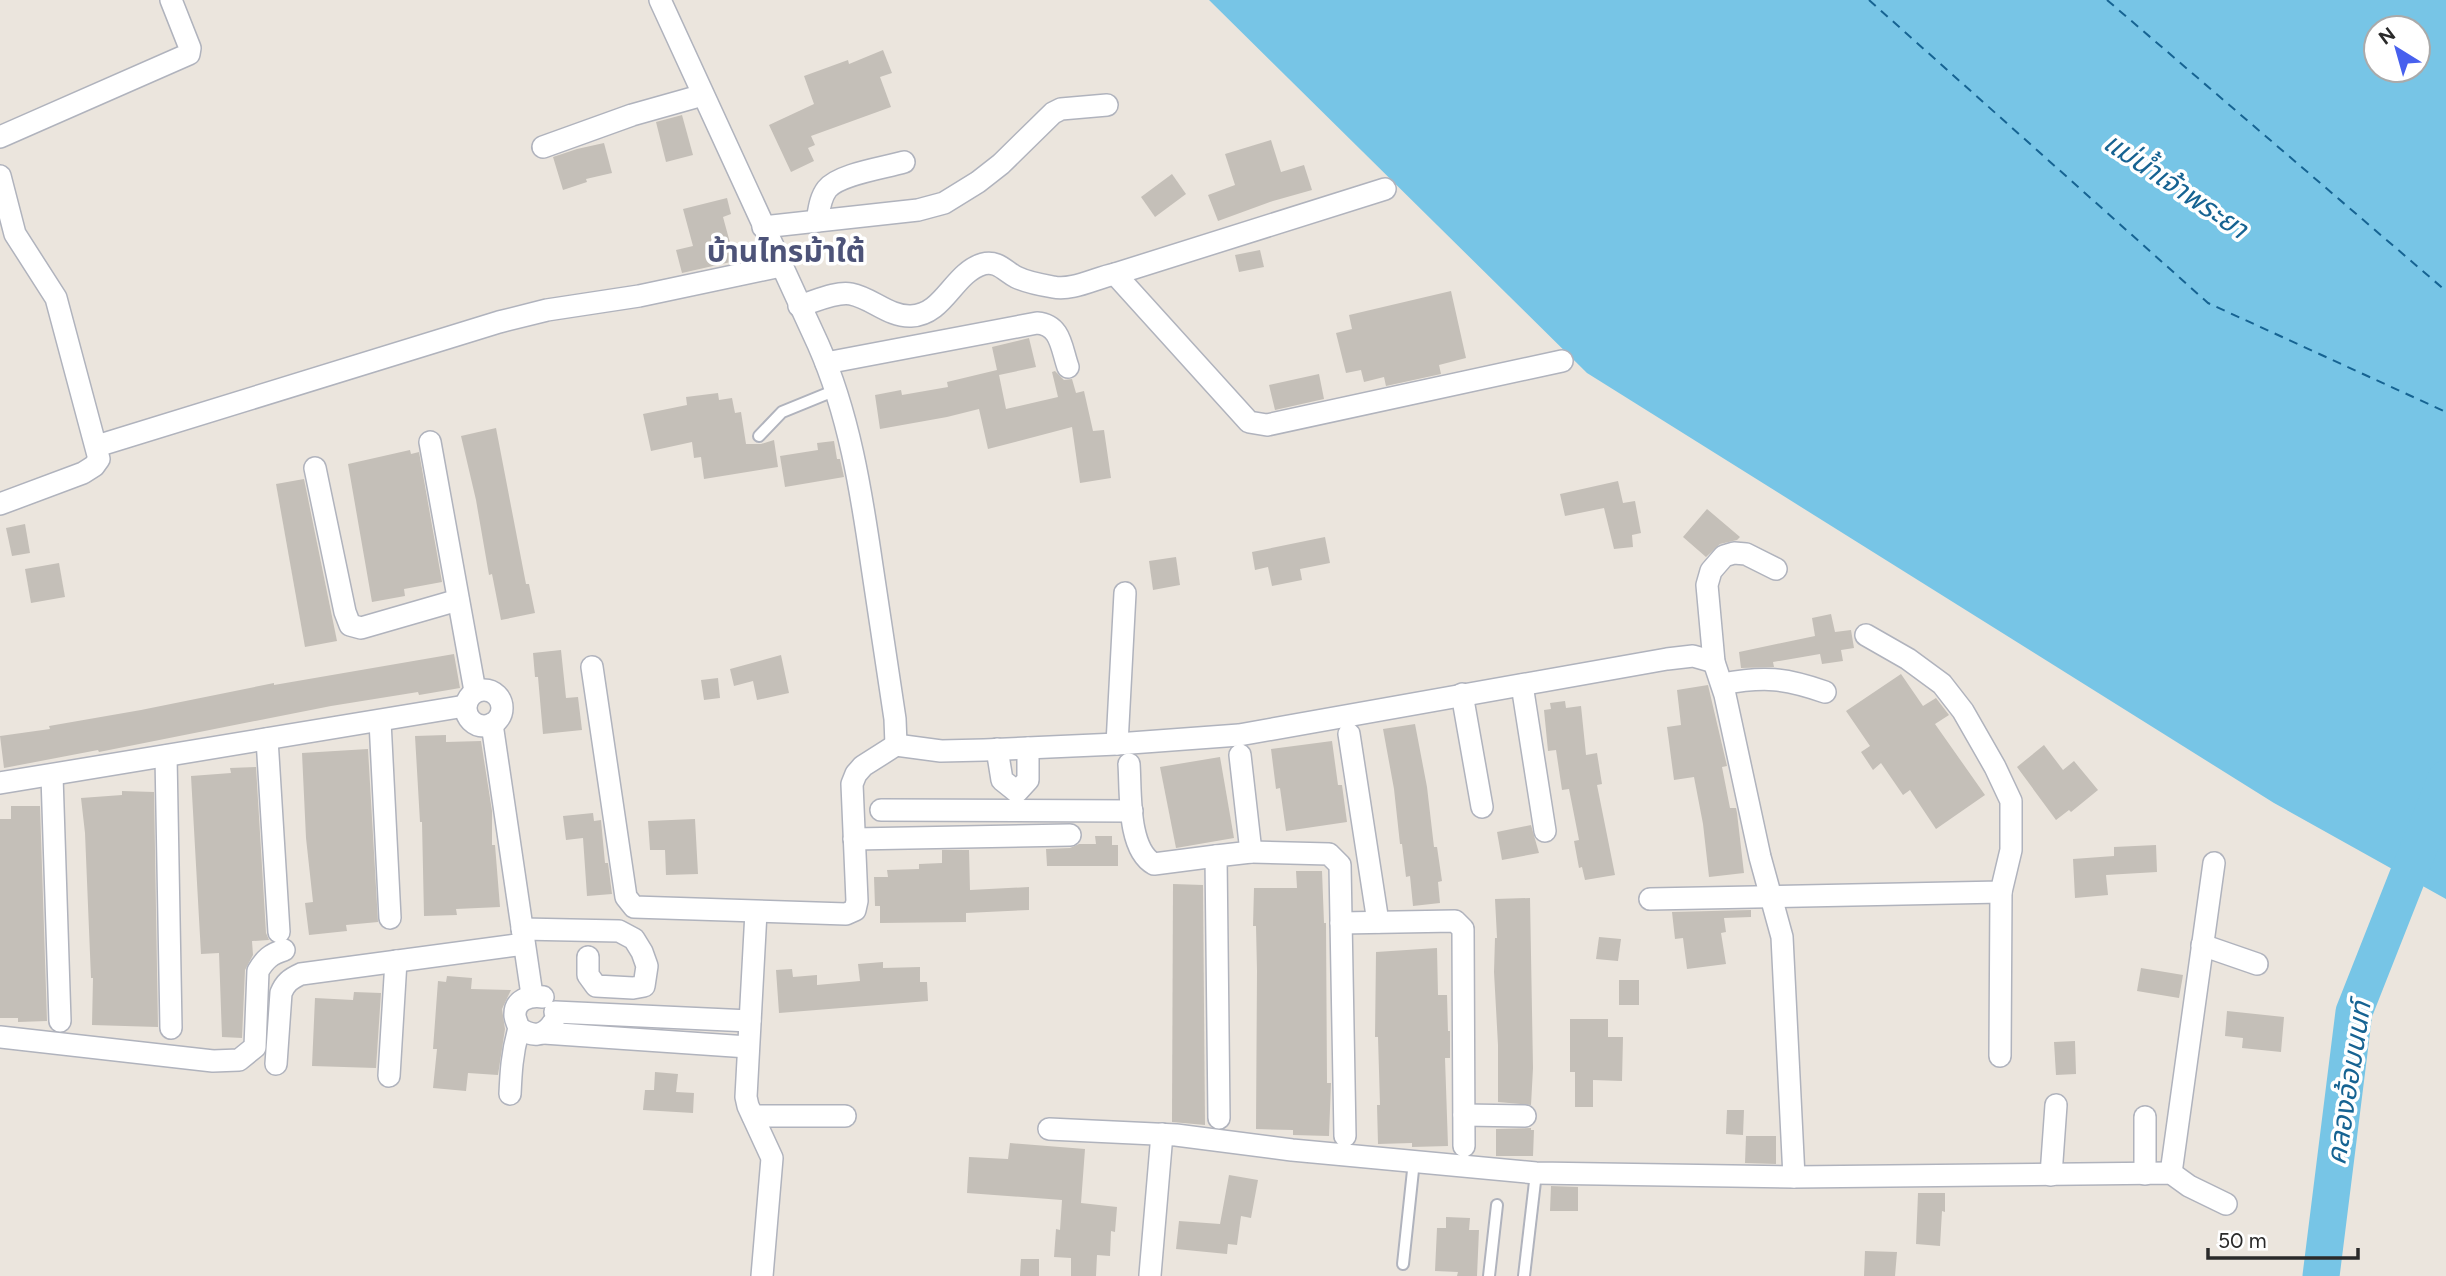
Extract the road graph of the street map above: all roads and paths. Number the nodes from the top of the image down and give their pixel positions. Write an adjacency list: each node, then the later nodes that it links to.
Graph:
1 (171, 0): 5 (street)
2 (660, 0): 3 (street)
3 (703, 96): 6 (street); 11 (street)
4 (1107, 105): 10 (street)
5 (0, 136)
6 (543, 147)
7 (904, 162): 10 (street)
8 (0, 176): 21 (street)
9 (1385, 189): 13 (street)
10 (817, 220): 11 (street)
11 (763, 227): 12 (street)
12 (781, 266): 14 (street); 21 (street)
13 (1115, 274): 14 (street); 15 (street)
14 (799, 306): 16 (street)
15 (1562, 361)
16 (826, 363): 17 (street); 18 (street)
17 (1068, 368)
18 (836, 390): 19 (lane); 40 (street)
19 (759, 436)
20 (429, 442): 26 (street)
21 (97, 446): 23 (street)
22 (315, 468): 26 (street)
23 (0, 504)
24 (1776, 569): 28 (street)
25 (1125, 593): 39 (street)
26 (458, 600): 34 (street)
27 (1866, 635): 58 (street)
28 (1714, 662): 30 (street); 31 (street)
29 (592, 667): 61 (street)
30 (1722, 684): 32 (street); 59 (street)
31 (1522, 685): 33 (street); 52 (street)
32 (1825, 692)
33 (1462, 694): 39 (street); 49 (street)
34 (470, 699): 35 (street); 36 (street); 36 (street)
35 (380, 721): 38 (street); 62 (street)
36 (492, 724): 65 (street)
37 (1349, 734): 63 (street)
38 (267, 739): 44 (street); 77 (street)
39 (1117, 744): 41 (street)
40 (896, 745): 42 (street); 54 (street)
41 (1028, 748): 42 (street); 48 (street)
42 (996, 749): 48 (street)
43 (1240, 755): 55 (street)
44 (166, 757): 46 (street); 74 (street)
45 (1129, 764): 51 (street)
46 (51, 776): 47 (street); 72 (street)
47 (0, 783)
48 (1018, 802): 50 (street); 51 (street)
49 (1482, 807)
50 (881, 810)
51 (1132, 811): 56 (street)
52 (1545, 831)
53 (1070, 835): 54 (street)
54 (854, 839): 61 (street)
55 (1251, 852): 56 (street); 64 (street)
56 (1216, 856): 89 (street)
57 (2214, 863): 66 (street)
58 (2001, 892): 59 (street); 79 (street)
59 (1772, 896): 60 (street); 99 (street)
60 (1650, 899)
61 (756, 912): 73 (street)
62 (390, 918)
63 (1378, 922): 64 (street); 84 (street)
64 (1341, 923): 92 (street)
65 (523, 936): 67 (street); 68 (street); 70 (street)
66 (2202, 945): 69 (street); 96 (street)
67 (588, 957)
68 (396, 961): 80 (street); 81 (street)
69 (2258, 964)
70 (532, 995): 71 (street); 75 (street)
71 (555, 1012): 73 (street); 76 (street)
72 (60, 1021)
73 (750, 1021): 78 (street)
74 (171, 1028)
75 (519, 1028): 76 (street); 82 (street)
76 (544, 1033): 78 (street)
77 (0, 1037)
78 (748, 1046): 85 (street)
79 (2000, 1056)
80 (276, 1064)
81 (389, 1076)
82 (510, 1094)
83 (2056, 1105): 98 (street)
84 (1465, 1115): 87 (street); 93 (street)
85 (753, 1116): 86 (street); 104 (street)
86 (845, 1116)
87 (1525, 1116)
88 (2145, 1117): 97 (street)
89 (1219, 1118)
90 (1049, 1129): 91 (street)
91 (1162, 1134): 94 (street); 103 (street)
92 (1345, 1136)
93 (1464, 1146)
94 (1414, 1161): 95 (street); 102 (lane)
95 (1536, 1173): 99 (street); 106 (lane)
96 (2171, 1173): 97 (street); 100 (street)
97 (2145, 1174): 98 (street)
98 (2051, 1175): 99 (street)
99 (1794, 1177)
100 (2226, 1204)
101 (1497, 1205): 105 (lane)
102 (1403, 1264)
103 (1150, 1275)
104 (762, 1276)
105 (1489, 1276)
106 (1524, 1276)

